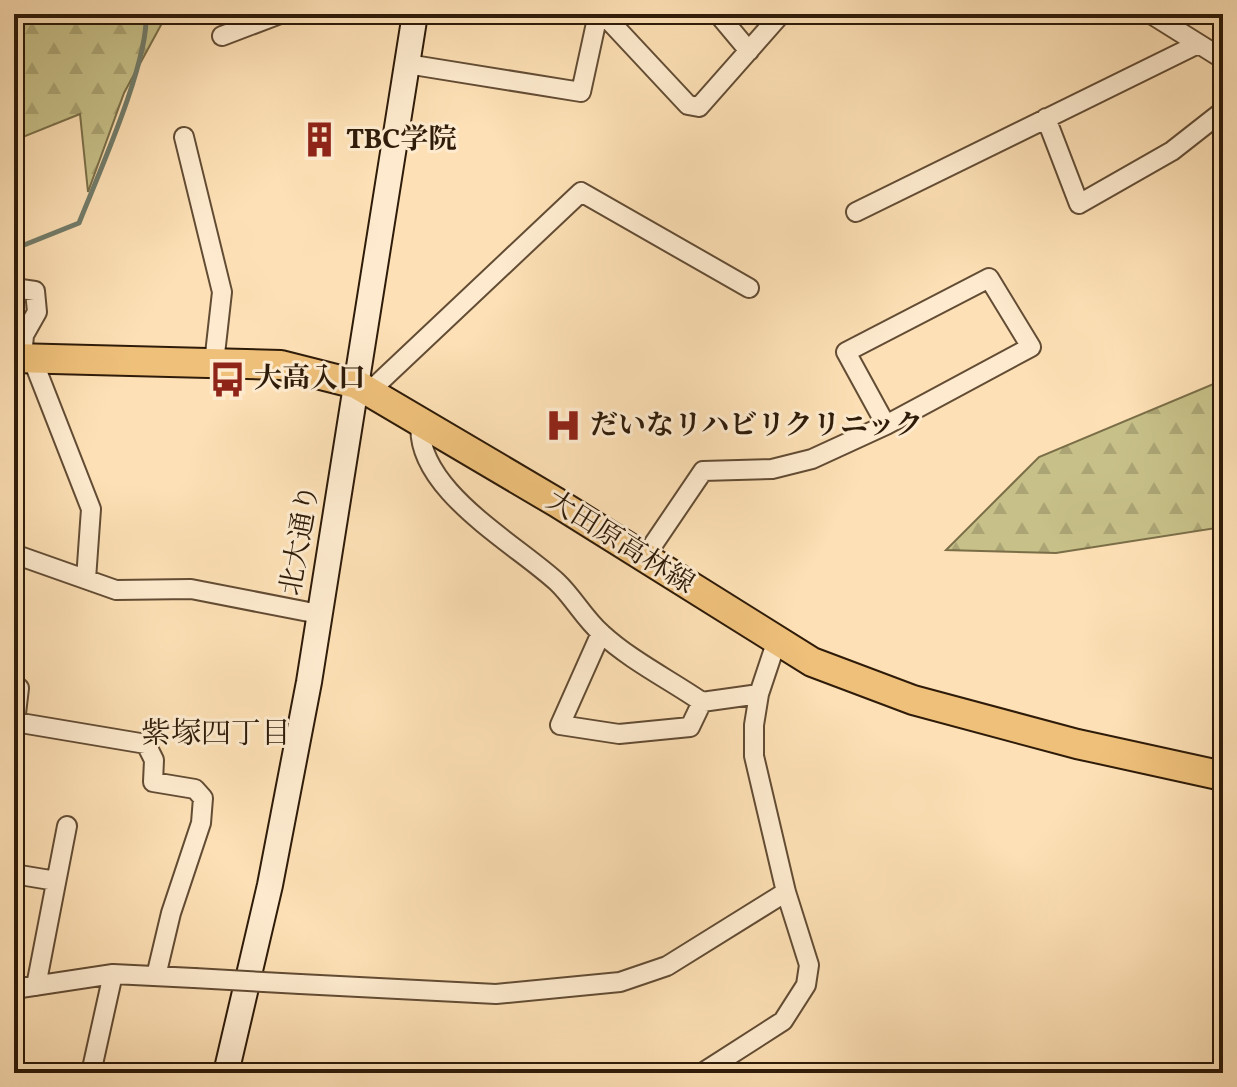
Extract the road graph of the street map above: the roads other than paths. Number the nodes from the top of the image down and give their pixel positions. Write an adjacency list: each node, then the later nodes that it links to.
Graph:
1 (280, 14): 7 (street)
2 (600, 14): 9 (street); 11 (street)
3 (718, 14): 9 (street)
4 (781, 14): 9 (street)
5 (1151, 14): 8 (street)
6 (413, 15): 11 (street, 北大通り)
7 (222, 36)
8 (1198, 44): 10 (street); 13 (street)
9 (749, 51)
10 (1223, 59)
11 (407, 64): 20 (street, 北大通り)
12 (1223, 111): 13 (street)
13 (1046, 118): 15 (street)
14 (184, 137): 19 (street)
15 (856, 212)
16 (14, 288): 18 (street)
17 (749, 288): 20 (street)
18 (23, 358): 19 (main road, 大田原高林線); 25 (street)
19 (214, 363): 20 (main road, 大田原高林線)
20 (363, 388): 21 (main road, 大田原高林線); 26 (street, 北大通り)
21 (421, 420): 24 (main road, 大田原高林線); 27 (street)
22 (886, 425): 22 (street); 24 (street)
23 (14, 554): 25 (street)
24 (644, 558): 28 (main road, 大田原高林線)
25 (86, 579): 26 (street)
26 (319, 614): 43 (street, 北大通り)
27 (601, 633): 31 (street); 31 (street)
28 (776, 643): 30 (street); 33 (main road, 大田原高林線)
29 (14, 688): 32 (street)
30 (759, 694): 31 (street); 37 (street)
31 (702, 702)
32 (15, 727): 39 (street)
33 (1223, 776)
34 (67, 826): 36 (street)
35 (14, 874): 36 (street)
36 (56, 881): 40 (street)
37 (786, 892): 39 (street, bridge); 44 (street)
38 (113, 974): 39 (street); 40 (street); 42 (street)
39 (156, 976)
40 (36, 986): 41 (street)
41 (14, 989)
42 (91, 1073)
43 (226, 1073)
44 (702, 1073)

